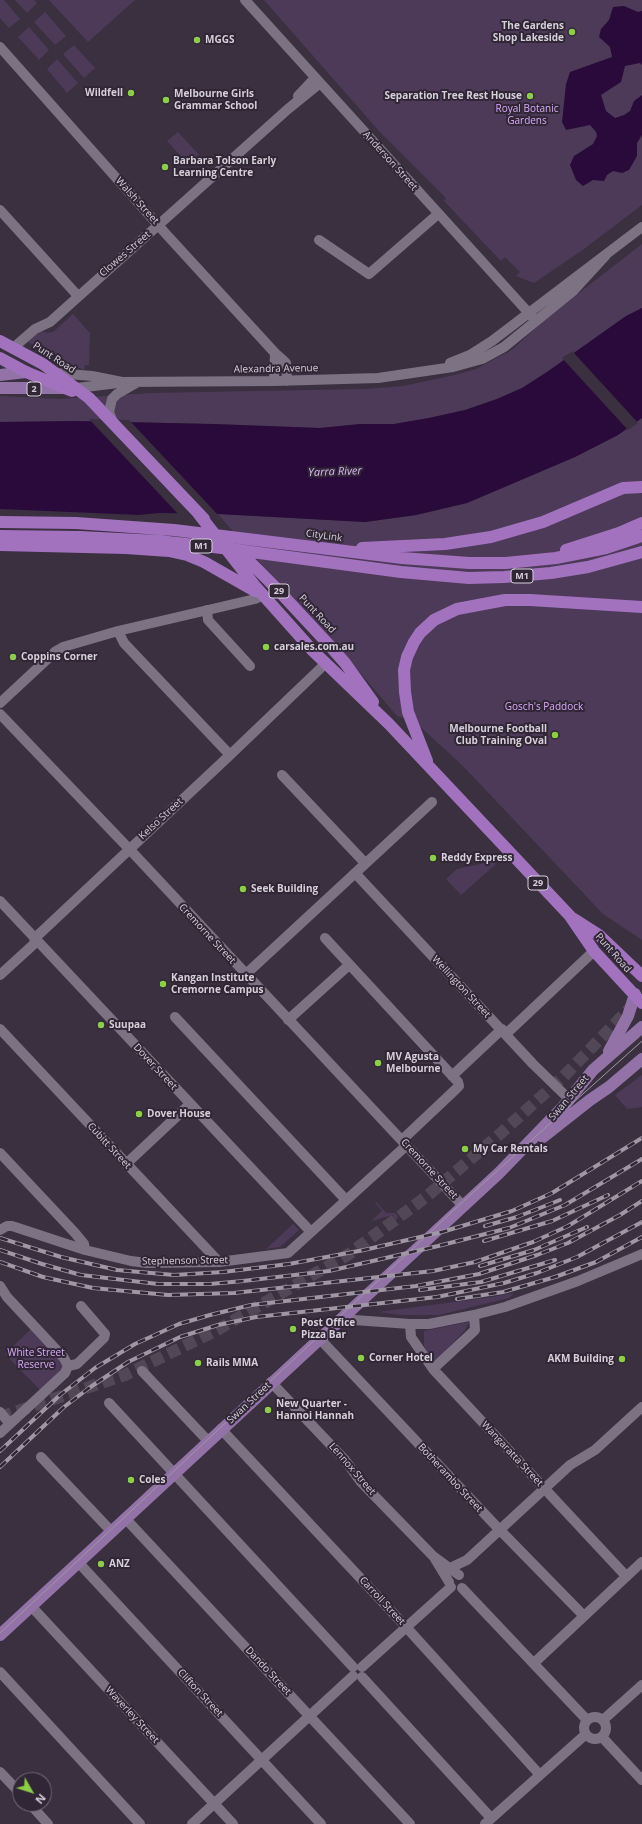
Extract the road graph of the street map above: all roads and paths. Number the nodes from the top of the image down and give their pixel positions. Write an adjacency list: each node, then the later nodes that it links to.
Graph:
1 (246, 0): 3 (street, Anderson Street)
2 (0, 47): 6 (street, Walsh Street)
3 (318, 81): 5 (street, Anderson Street); 6 (street, Clowes Street)
4 (0, 210): 10 (street)
5 (438, 214): 8 (street); 11 (street, Anderson Street)
6 (158, 225): 10 (street, Clowes Street); 15 (street, Walsh Street)
7 (642, 227): 9 (street, Alexandra Avenue / 2)
8 (319, 240)
9 (606, 256): 11 (street, Alexandra Avenue / 2); 12 (street, Alexandra Avenue / 2)
10 (78, 296): 14 (street, Clowes Street)
11 (528, 313): 12 (street, Anderson Street); 17 (street, Alexandra Avenue / 2)
12 (536, 321): 17 (street, Alexandra Avenue / 2)
13 (0, 341): 14 (highway, Punt Road / 29)
14 (13, 348): 19 (highway, Punt Road / 29)
15 (275, 354): 21 (street, Walsh Street); 24 (street)
16 (0, 358): 18 (highway, Punt Road / 29)
17 (430, 370): 21 (street, Alexandra Avenue / 2)
18 (26, 372): 19 (highway, Alexandra Avenue / 2); 20 (main road, Alexandra Avenue / 2); 26 (highway, Punt Road / 29)
19 (56, 373): 22 (street, Alexandra Avenue / 2); 26 (highway, Punt Road / 29)
20 (0, 375)
21 (287, 381): 24 (street, Alexandra Avenue / 2)
22 (122, 382): 23 (street, Alexandra Avenue / 2); 26 (street, Alexandra Avenue / 2)
23 (138, 382): 24 (street, Alexandra Avenue / 2); 27 (street)
24 (274, 382)
25 (0, 388): 26 (main road, Alexandra Avenue / 2)
26 (72, 388): 27 (highway, Punt Road / 29)
27 (106, 412): 30 (highway, Punt Road / 29)
28 (642, 487): 35 (highway)
29 (0, 522): 35 (highway, CityLink / M1)
30 (207, 523): 38 (highway, Punt Road / 29); 46 (highway, Punt Road / 29)
31 (642, 523): 37 (highway)
32 (0, 536): 36 (highway, M1)
33 (642, 536): 37 (highway, M1)
34 (0, 546): 38 (highway)
35 (403, 552): 37 (highway, M1)
36 (642, 552)
37 (506, 563)
38 (263, 595): 40 (street); 42 (highway, Punt Road / 29)
39 (642, 607): 48 (highway)
40 (207, 610): 41 (street); 43 (street)
41 (118, 631): 44 (street); 47 (street)
42 (325, 664): 46 (highway, Punt Road / 29); 47 (street, Kelso Street)
43 (250, 666)
44 (0, 703)
45 (0, 714): 51 (street, Cremorne Street)
46 (389, 724): 48 (highway, Punt Road / 29)
47 (230, 755): 51 (street, Kelso Street)
48 (429, 768): 55 (highway, Punt Road / 29)
49 (282, 775): 52 (street)
50 (432, 802): 52 (street)
51 (129, 849): 56 (street, Kelso Street); 60 (street, Cremorne Street)
52 (365, 863): 53 (street)
53 (355, 873): 60 (street); 68 (street, Wellington Street)
54 (0, 901): 56 (street, Dover Street)
55 (570, 916): 58 (highway, Punt Road / 29); 62 (highway, Punt Road / 29)
56 (35, 938): 61 (street, Kelso Street); 73 (street, Dover Street)
57 (325, 938): 59 (street)
58 (594, 952): 63 (highway, Punt Road / 29); 68 (street)
59 (349, 965): 65 (street); 71 (street)
60 (245, 975): 65 (street, Cremorne Street)
61 (0, 976)
62 (642, 976)
63 (638, 998): 70 (main road)
64 (175, 1017): 78 (street)
65 (288, 1020): 74 (street, Cremorne Street)
66 (642, 1027): 70 (main road, Swan Street)
67 (0, 1029): 76 (street, Cubitt Street)
68 (504, 1032): 71 (street); 72 (street, Wellington Street)
69 (642, 1058): 77 (main road, Swan Street)
70 (598, 1065): 72 (main road, Swan Street)
71 (452, 1076): 74 (street, Stephenson Street)
72 (569, 1099): 77 (main road, Swan Street)
73 (190, 1104): 76 (street); 81 (street, Dover Street)
74 (404, 1142): 78 (street, Stephenson Street); 79 (street, Cremorne Street)
75 (0, 1153): 82 (street)
76 (126, 1164): 84 (street, Cubitt Street)
77 (499, 1172): 79 (main road, Swan Street)
78 (346, 1200): 81 (street, Stephenson Street)
79 (463, 1206): 87 (main road, Swan Street)
80 (1, 1227): 82 (street, Stephenson Street)
81 (311, 1232): 84 (street, Stephenson Street)
82 (85, 1250): 84 (street, Stephenson Street)
83 (642, 1254): 88 (street)
84 (219, 1262)
85 (0, 1286): 91 (street)
86 (81, 1306): 91 (street)
87 (345, 1314): 89 (street); 90 (main road, Swan Street)
88 (474, 1315): 89 (street); 92 (street)
89 (410, 1324): 92 (street, Wangaratta Street)
90 (319, 1338): 94 (main road, Swan Street); 106 (street, Botherambo Street)
91 (68, 1366): 98 (street)
92 (433, 1369): 104 (street, Wangaratta Street)
93 (142, 1371): 101 (street)
94 (271, 1382): 99 (main road, Swan Street); 108 (street, Lennox Street)
95 (109, 1403): 103 (street)
96 (641, 1408): 104 (street)
97 (0, 1412): 98 (street)
98 (10, 1424): 100 (street)
99 (221, 1429): 101 (main road, Swan Street); 119 (street, Carroll Street)
100 (0, 1433)
101 (208, 1441): 103 (main road, Swan Street)
102 (41, 1457): 107 (street)
103 (174, 1473): 105 (main road, Swan Street); 123 (street)
104 (544, 1489): 106 (street); 114 (street, Wangaratta Street)
105 (125, 1518): 107 (main road, Swan Street); 125 (street, Dando Street)
106 (500, 1530): 109 (street); 118 (street, Botherambo Street)
107 (111, 1531): 110 (main road, Swan Street)
108 (433, 1556): 112 (street, Lennox Street); 115 (street, Lennox Street)
109 (467, 1560): 112 (street); 113 (street)
110 (78, 1562): 117 (main road, Swan Street); 130 (street, Clifton Street)
111 (642, 1562): 114 (street)
112 (450, 1568): 113 (street, Lennox Street)
113 (460, 1576): 115 (street); 116 (street)
114 (626, 1576): 118 (street)
115 (450, 1585): 116 (street); 119 (street)
116 (462, 1588): 121 (street)
117 (31, 1606): 120 (main road, Swan Street); 135 (street, Waverley Street)
118 (584, 1616): 121 (street)
119 (407, 1628): 123 (street); 132 (street, Carroll Street)
120 (1, 1634)
121 (534, 1663): 126 (street)
122 (0, 1672): 139 (street)
123 (357, 1672): 125 (street); 137 (street)
124 (642, 1685): 127 (street)
125 (310, 1716): 130 (street); 143 (street, Dando Street)
126 (588, 1720): 127 (street); 128 (street)
127 (603, 1720): 129 (street)
128 (586, 1734): 129 (street); 132 (street)
129 (602, 1737): 133 (street)
130 (262, 1760): 135 (street); 142 (street, Clifton Street)
131 (0, 1772): 134 (street)
132 (540, 1775): 137 (street)
133 (642, 1780)
134 (12, 1785)
135 (214, 1803): 140 (street); 141 (street, Waverley Street)
136 (37, 1812): 138 (street)
137 (488, 1821)
138 (48, 1824)
139 (140, 1824)
140 (192, 1824)
141 (233, 1824)
142 (321, 1824)
143 (410, 1824)

